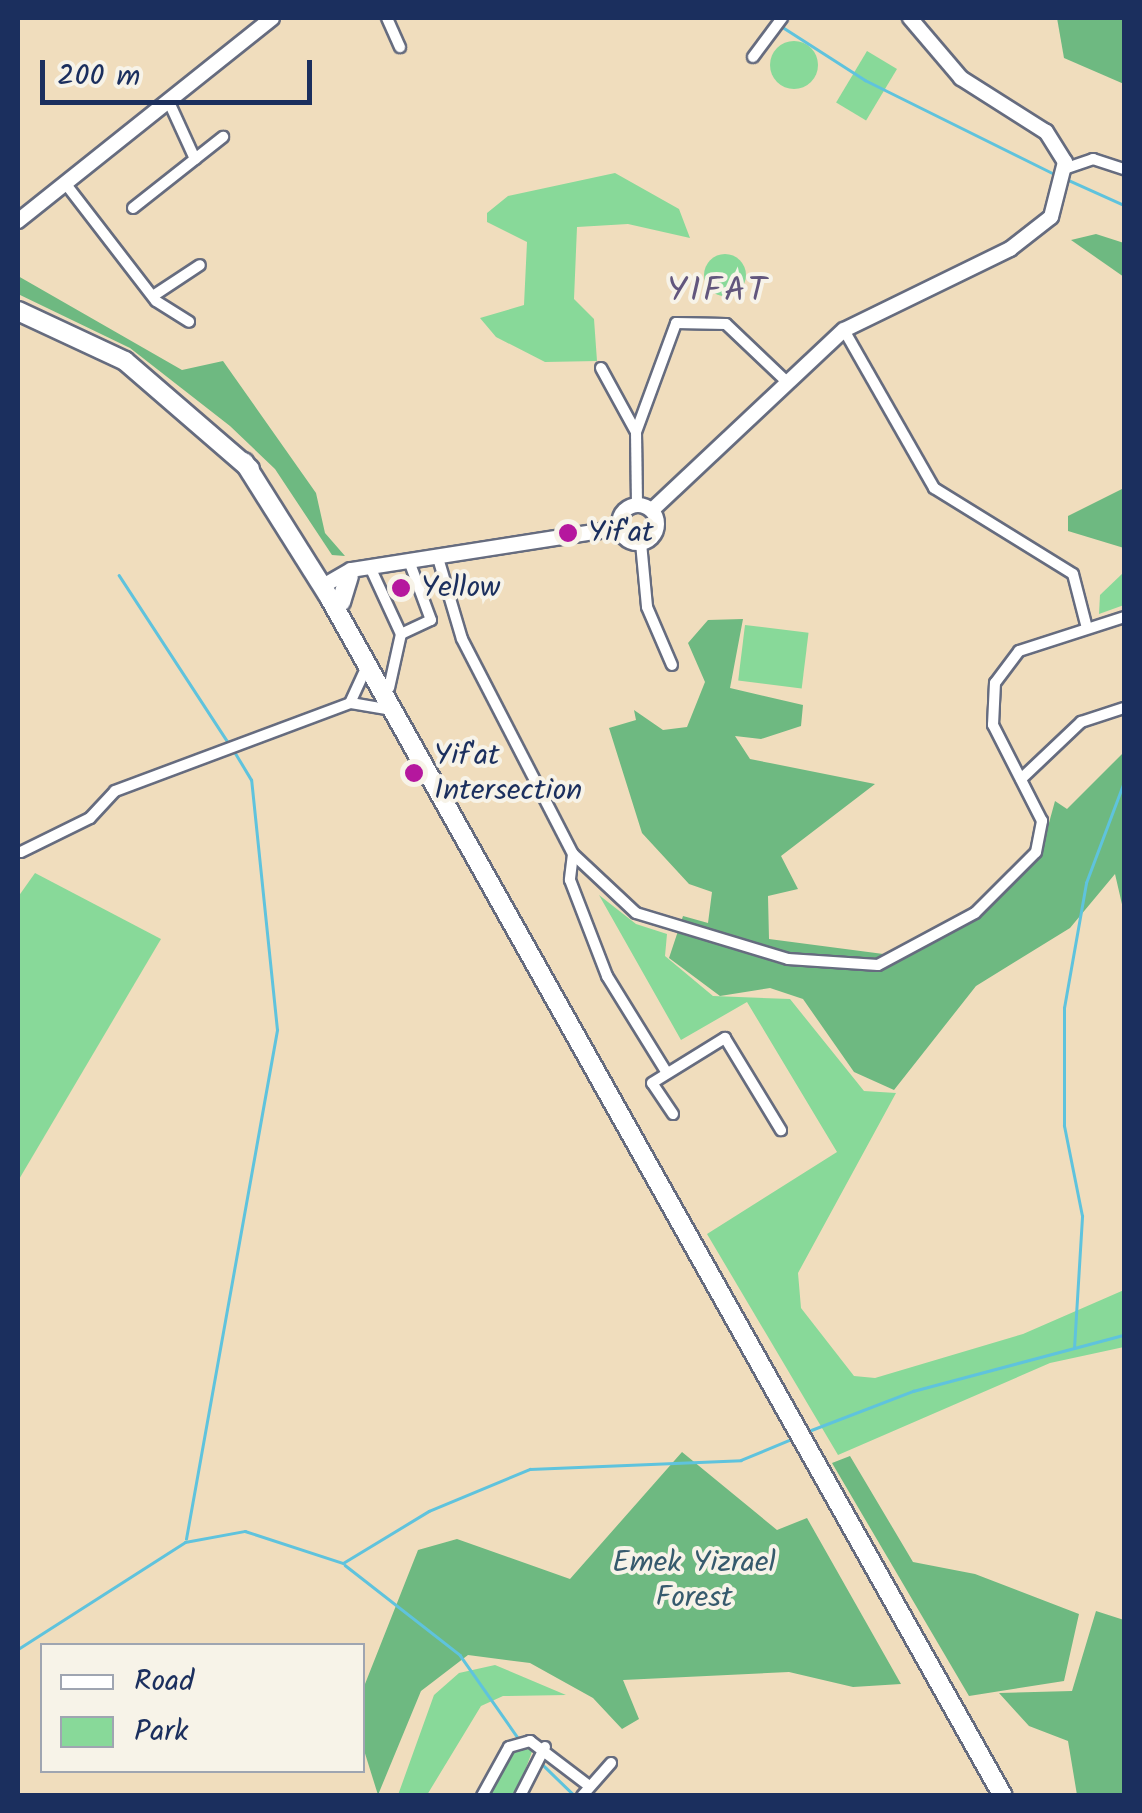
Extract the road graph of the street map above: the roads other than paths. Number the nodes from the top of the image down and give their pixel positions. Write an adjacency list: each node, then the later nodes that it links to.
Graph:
1 (272, 18): 7 (street)
2 (387, 18): 5 (street)
3 (782, 18): 6 (street)
4 (910, 18): 10 (street)
5 (400, 46)
6 (753, 57)
7 (168, 100): 9 (street); 12 (street)
8 (223, 137): 9 (street)
9 (195, 159): 13 (street)
10 (1064, 168): 11 (street); 19 (street)
11 (1124, 169)
12 (65, 183): 14 (street); 16 (street)
13 (133, 208)
14 (18, 222)
15 (200, 266): 16 (street)
16 (153, 296): 18 (street)
17 (18, 311): 29 (highway)
18 (188, 322)
19 (844, 330): 21 (street); 31 (street)
20 (601, 368): 22 (street)
21 (785, 380): 22 (street); 23 (street)
22 (636, 432): 23 (street)
23 (645, 507): 24 (street); 25 (street)
24 (619, 528): 25 (street); 26 (street)
25 (640, 543): 34 (street)
26 (438, 558): 27 (street); 42 (street)
27 (409, 561): 28 (street); 32 (street)
28 (370, 567): 29 (street); 32 (street)
29 (332, 577): 33 (highway); 35 (highway)
30 (1124, 616): 31 (street)
31 (1087, 628): 39 (street)
32 (401, 634): 35 (street)
33 (367, 665): 36 (street); 38 (highway)
34 (672, 665)
35 (389, 688): 40 (highway)
36 (350, 703): 38 (street); 41 (street)
37 (1124, 708): 39 (street)
38 (392, 710): 40 (highway)
39 (1020, 780): 42 (street)
40 (452, 816): 51 (highway)
41 (18, 850)
42 (573, 854): 43 (street)
43 (667, 1073): 44 (street); 45 (street)
44 (673, 1114)
45 (781, 1130)
46 (544, 1748): 48 (street); 49 (street); 50 (street)
47 (611, 1763): 48 (street)
48 (586, 1791)
49 (482, 1796)
50 (520, 1796)
51 (1003, 1796)

